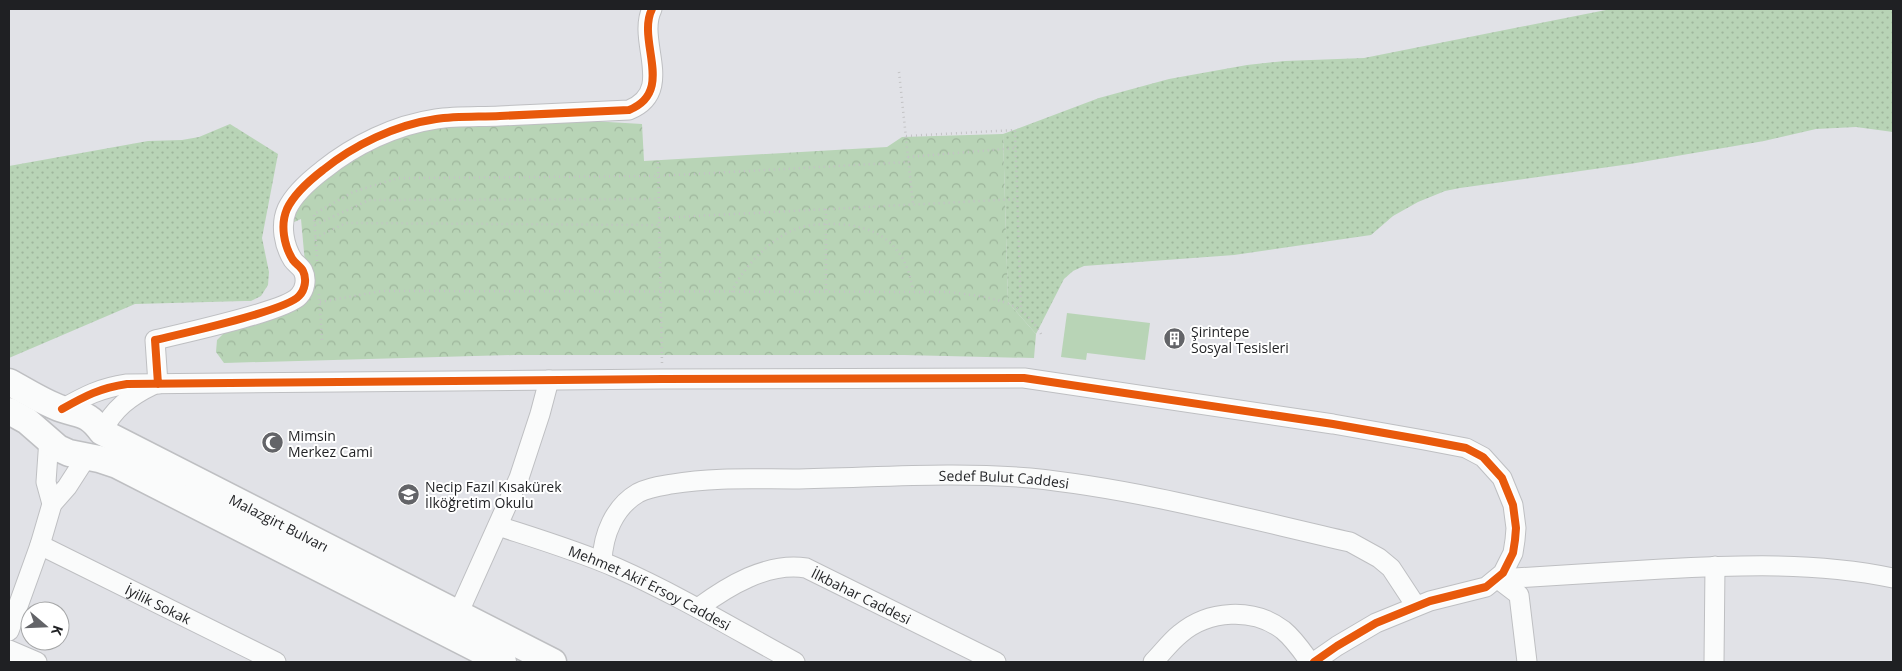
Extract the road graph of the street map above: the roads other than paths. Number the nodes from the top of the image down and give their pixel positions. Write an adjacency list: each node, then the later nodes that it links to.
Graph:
1 (652, 9): 4 (street)
2 (549, 380): 4 (street); 11 (street); 16 (street)
3 (9, 382): 5 (highway, Malazgirt Bulvarı)
4 (157, 384): 5 (street); 7 (street)
5 (62, 409): 7 (highway, Malazgirt Bulvarı); 8 (highway)
6 (15, 420): 8 (highway, Malazgirt Bulvarı)
7 (102, 432): 9 (highway); 19 (highway, Malazgirt Bulvarı)
8 (49, 440): 9 (highway, Malazgirt Bulvarı); 10 (street)
9 (87, 456): 10 (street); 24 (highway, Malazgirt Bulvarı)
10 (52, 504): 12 (street)
11 (498, 526): 13 (street, Mehmet Akif Ersoy Caddesi); 19 (street)
12 (40, 545): 20 (street); 23 (street, İyilik Sokak)
13 (602, 561): 17 (street, Sedef Bulut Caddesi); 18 (street, Mehmet Akif Ersoy Caddesi)
14 (1715, 566): 15 (street); 16 (street); 32 (street)
15 (1893, 578)
16 (1498, 579): 17 (street); 31 (street)
17 (1416, 606): 30 (street)
18 (698, 608): 26 (street, Mehmet Akif Ersoy Caddesi); 27 (street, İlkbahar Caddesi)
19 (458, 614): 25 (highway, Malazgirt Bulvarı)
20 (9, 631)
21 (9, 650): 22 (street)
22 (37, 662)
23 (276, 662)
24 (503, 662)
25 (553, 662)
26 (795, 662)
27 (996, 662)
28 (1154, 662): 29 (street)
29 (1310, 662)
30 (1314, 662)
31 (1527, 662)
32 (1714, 662)

